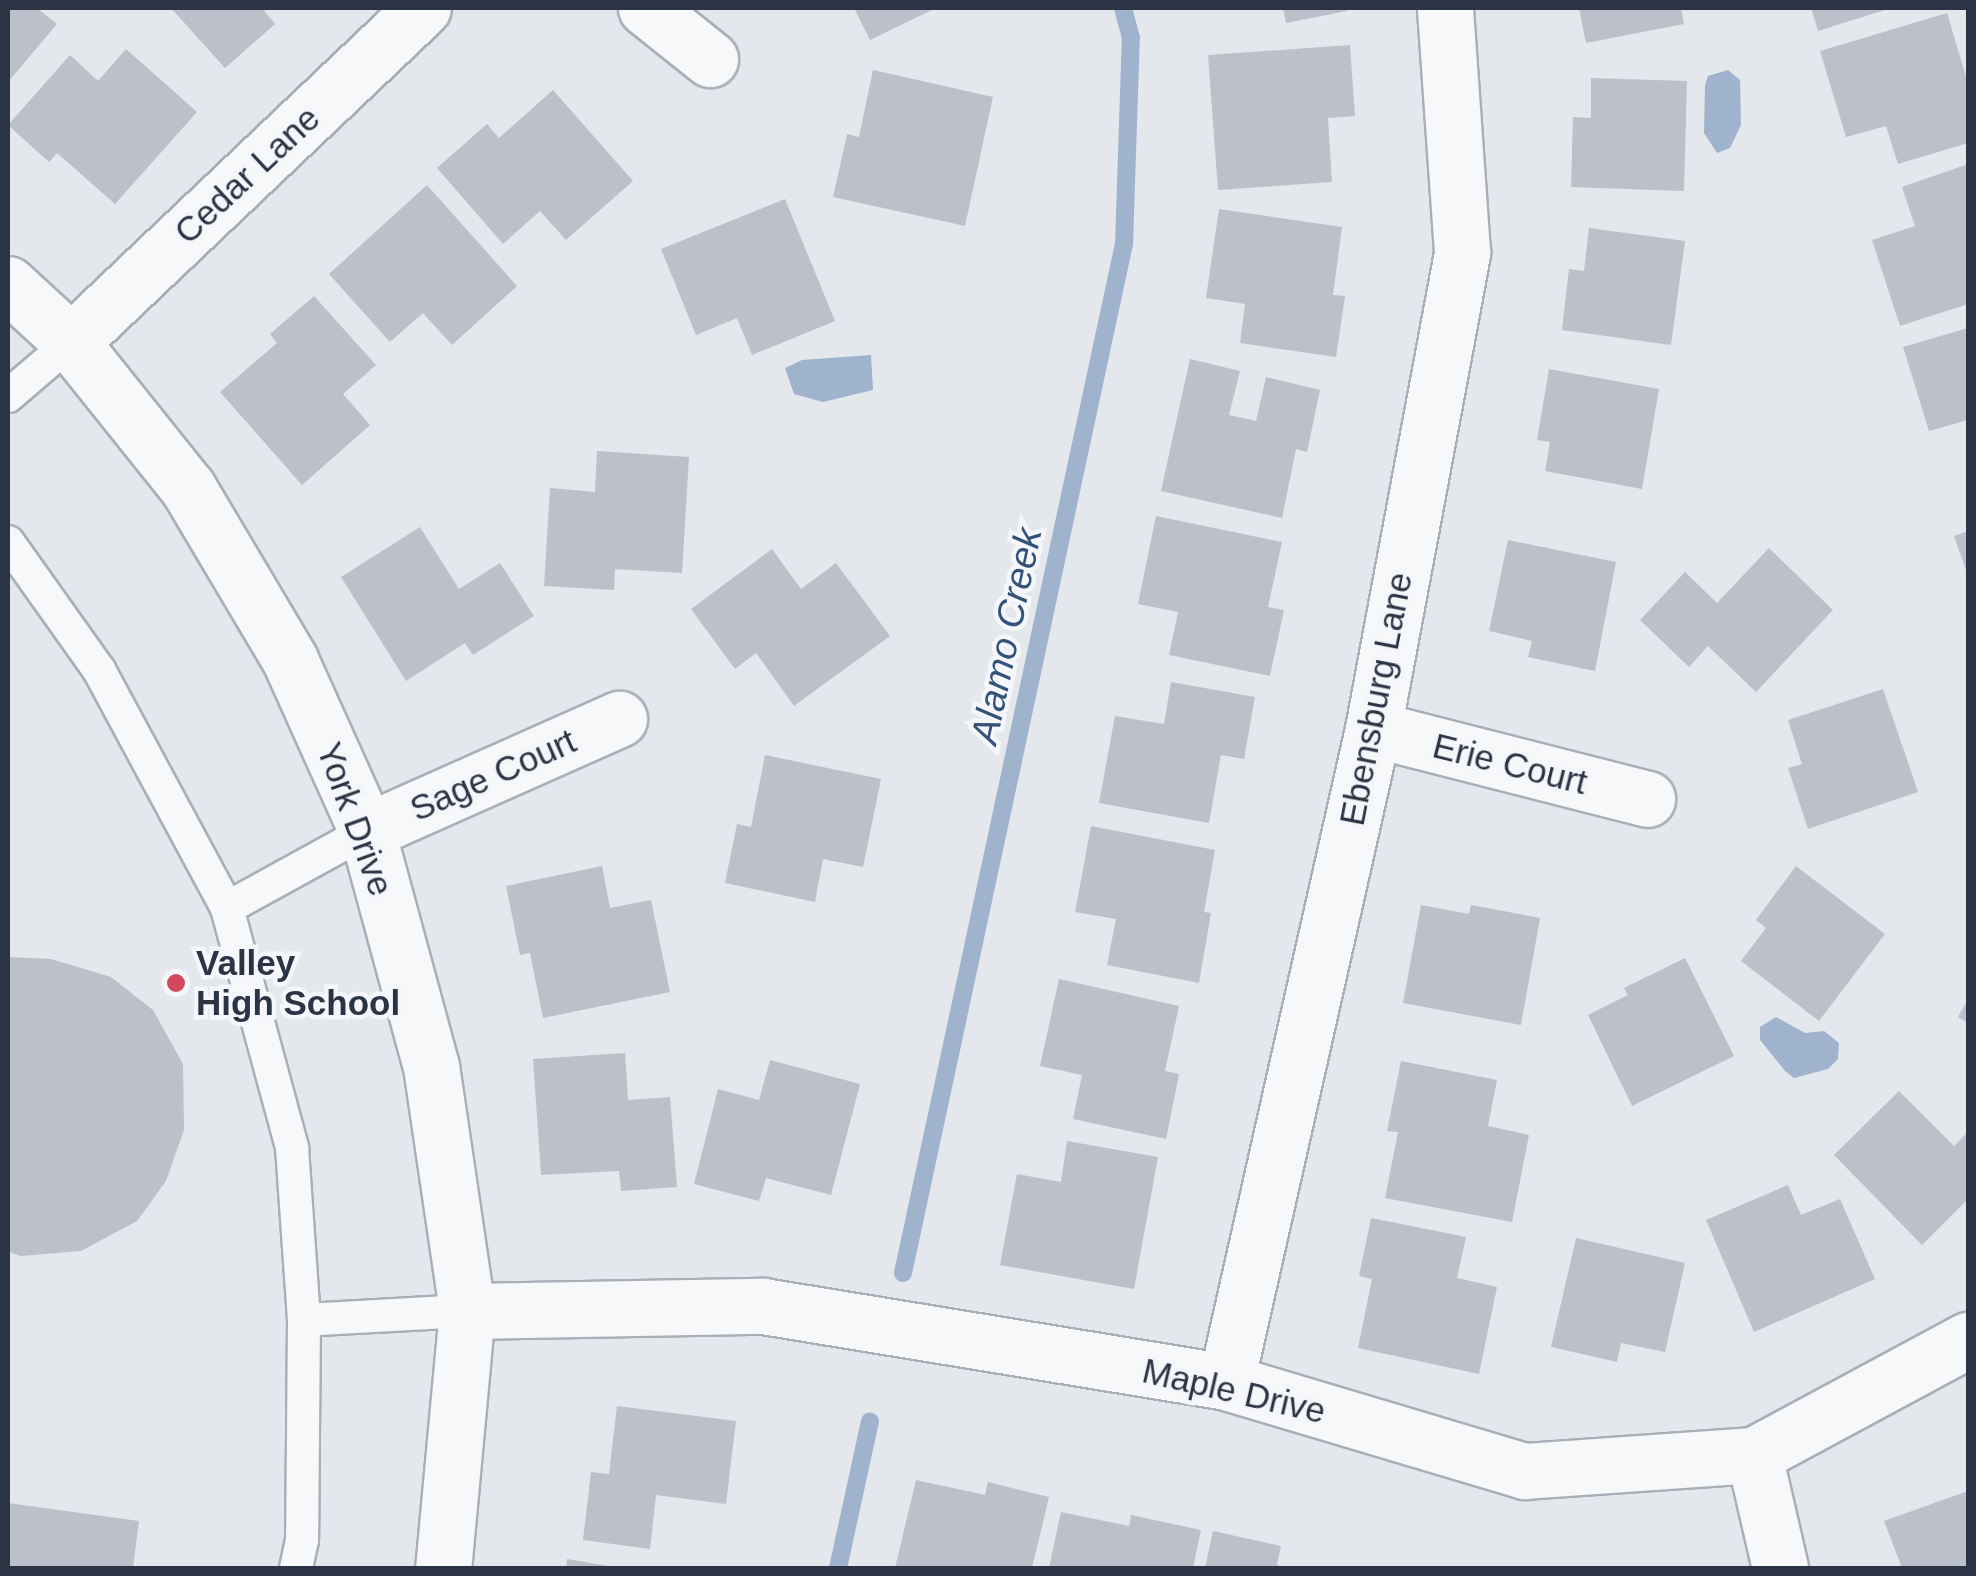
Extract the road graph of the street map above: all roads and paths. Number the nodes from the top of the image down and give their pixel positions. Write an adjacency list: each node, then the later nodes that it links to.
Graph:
1 (423, 8): 6 (street, Cedar Lane)
2 (646, 8): 4 (street)
3 (1445, 8): 10 (street, Ebensburg Lane)
4 (710, 59)
5 (8, 284): 6 (street, York Drive)
6 (71, 342): 7 (lane); 12 (street, York Drive)
7 (8, 396)
8 (8, 542): 13 (lane)
9 (619, 719): 12 (street, Sage Court)
10 (1373, 729): 11 (street, Erie Court); 17 (street, Ebensburg Lane)
11 (1647, 799)
12 (367, 831): 13 (lane); 14 (street, York Drive)
13 (227, 908): 15 (lane)
14 (467, 1311): 15 (lane); 17 (street, Maple Drive); 20 (street, York Drive)
15 (304, 1320): 19 (lane)
16 (1968, 1340): 18 (street, Maple Drive)
17 (1226, 1382): 18 (street, Maple Drive)
18 (1754, 1455): 21 (street)
19 (296, 1568)
20 (443, 1568)
21 (1780, 1568)

